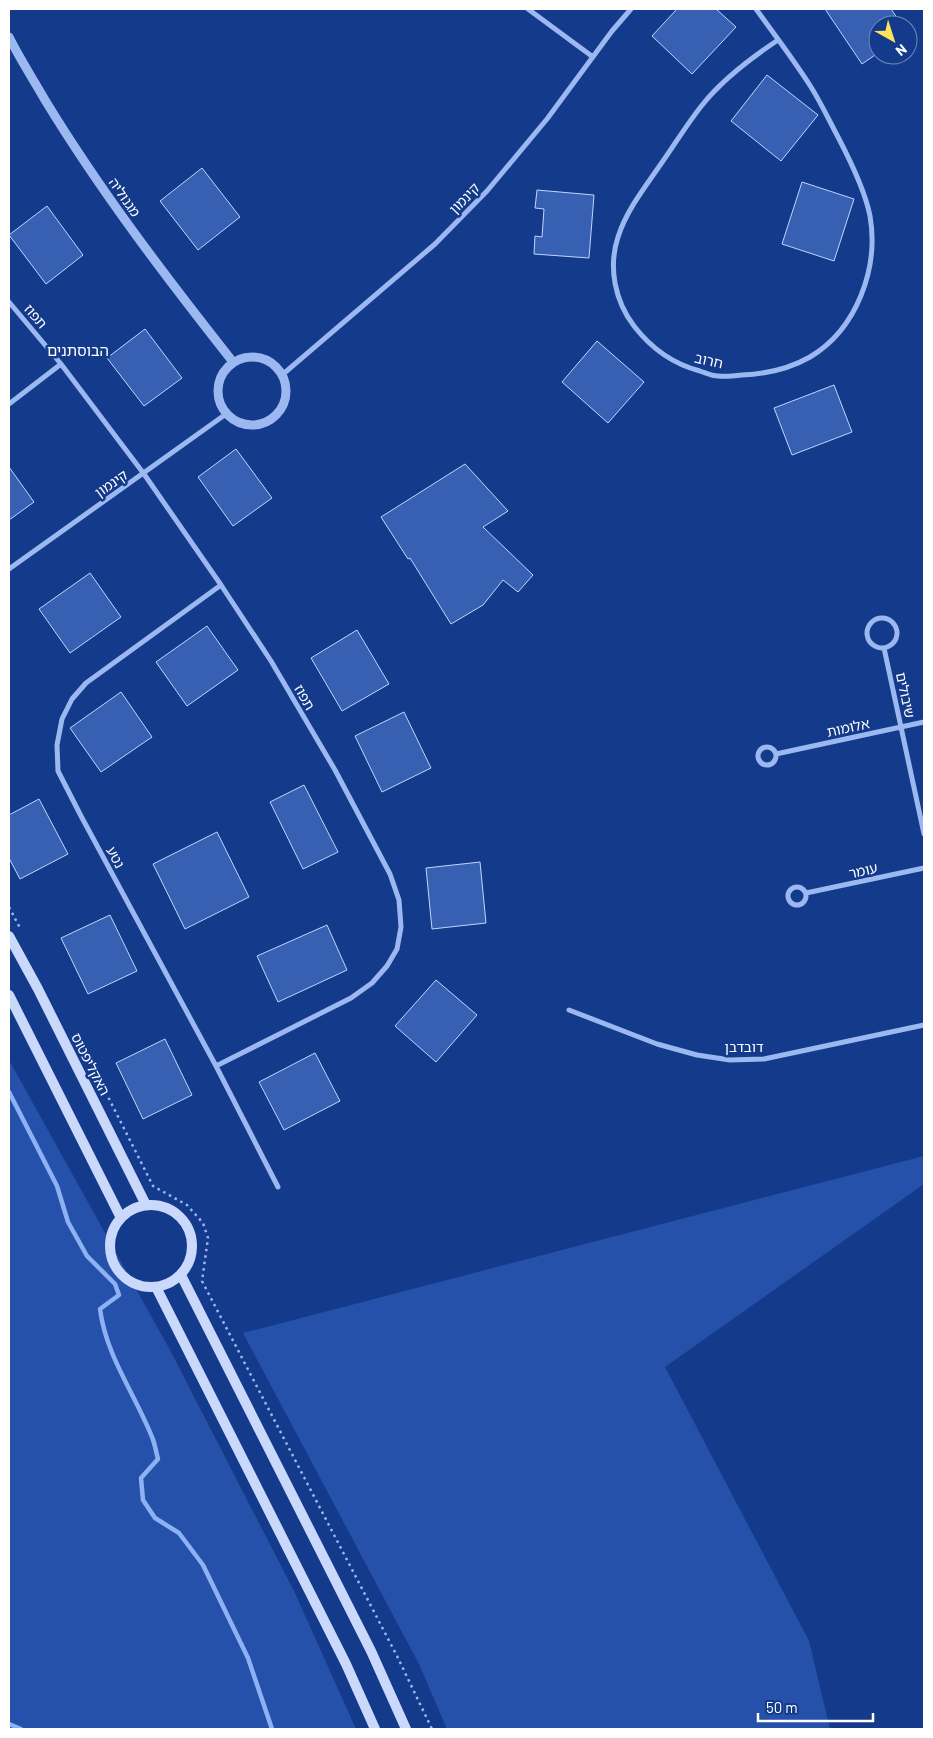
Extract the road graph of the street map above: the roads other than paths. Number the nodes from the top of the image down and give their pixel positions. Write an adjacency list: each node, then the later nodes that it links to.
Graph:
1 (528, 9): 6 (street)
2 (632, 9): 6 (street, קינמון)
3 (756, 9): 5 (street, חרוב)
4 (9, 37): 8 (street, מגנוליה)
5 (778, 40): 5 (street, חרוב)
6 (593, 57): 10 (street, קינמון)
7 (9, 302): 9 (street, תפוז)
8 (233, 362): 10 (street); 12 (street)
9 (61, 364): 11 (street); 13 (street, תפוז)
10 (282, 375): 12 (street)
11 (9, 404)
12 (226, 414): 13 (street, קינמון)
13 (144, 474): 14 (street, קינמון); 15 (street, תפוז)
14 (9, 570)
15 (221, 585): 27 (street, נטע); 27 (street, תפוז)
16 (884, 648): 16 (street); 18 (street, שיבולים)
17 (924, 722): 18 (street, אלומות)
18 (901, 727): 19 (street, אלומות); 20 (street, שיבולים)
19 (776, 754)
20 (924, 834)
21 (924, 868): 22 (street, עומר)
22 (806, 894)
23 (9, 936): 29 (main road, האקליפטוס)
24 (9, 995): 30 (main road)
25 (569, 1010): 26 (street, דובדבן)
26 (924, 1025)
27 (216, 1066): 28 (street, נטע)
28 (278, 1186)
29 (146, 1205): 30 (main road); 31 (main road)
30 (121, 1218): 32 (main road)
31 (181, 1275): 32 (main road); 34 (main road)
32 (156, 1287): 33 (main road)
33 (376, 1729)
34 (406, 1729)

